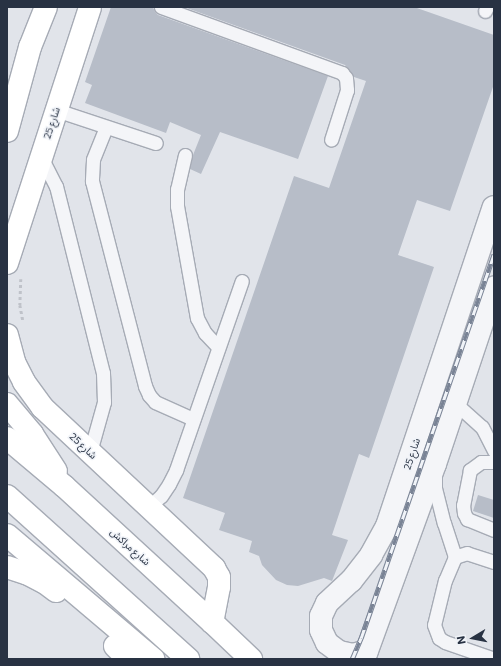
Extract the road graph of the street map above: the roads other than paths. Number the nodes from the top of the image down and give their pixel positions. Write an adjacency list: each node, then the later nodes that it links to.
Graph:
1 (35, 7): 5 (main road)
2 (46, 7): 5 (main road)
3 (90, 7): 6 (main road, شارع 25)
4 (161, 7): 9 (lane)
5 (30, 47): 8 (main road)
6 (56, 110): 7 (lane); 12 (main road, شارع 25)
7 (106, 126): 10 (lane); 21 (lane)
8 (7, 131)
9 (331, 140)
10 (156, 144)
11 (185, 154): 18 (lane)
12 (41, 156): 14 (main road, شارع 25); 24 (lane)
13 (494, 207): 29 (street, شارع 25)
14 (15, 267)
15 (242, 281): 18 (lane)
16 (494, 288): 19 (street, شارع 25)
17 (15, 329): 24 (main road, شارع 25)
18 (218, 348): 21 (lane)
19 (456, 403): 23 (lane); 26 (street, شارع 25)
20 (7, 404): 27 (main road)
21 (193, 419): 31 (lane)
22 (7, 438): 27 (main road, شارع مراكش)
23 (494, 450)
24 (90, 452): 31 (main road, شارع 25)
25 (494, 462): 32 (lane)
26 (435, 464): 28 (street, شارع 25); 34 (lane)
27 (64, 486): 37 (main road, شارع مراكش)
28 (424, 492): 29 (street); 39 (street, شارع 25)
29 (398, 495): 39 (street, شارع 25)
30 (7, 496): 41 (main road)
31 (149, 507): 37 (main road, شارع 25)
32 (494, 530)
33 (7, 535): 40 (main road)
34 (455, 557): 35 (lane); 43 (lane)
35 (494, 562)
36 (7, 567): 38 (main road)
37 (212, 622): 42 (main road, شارع مراكش)
38 (124, 655)
39 (365, 655)
40 (153, 659)
41 (188, 659)
42 (251, 659)
43 (494, 659)

